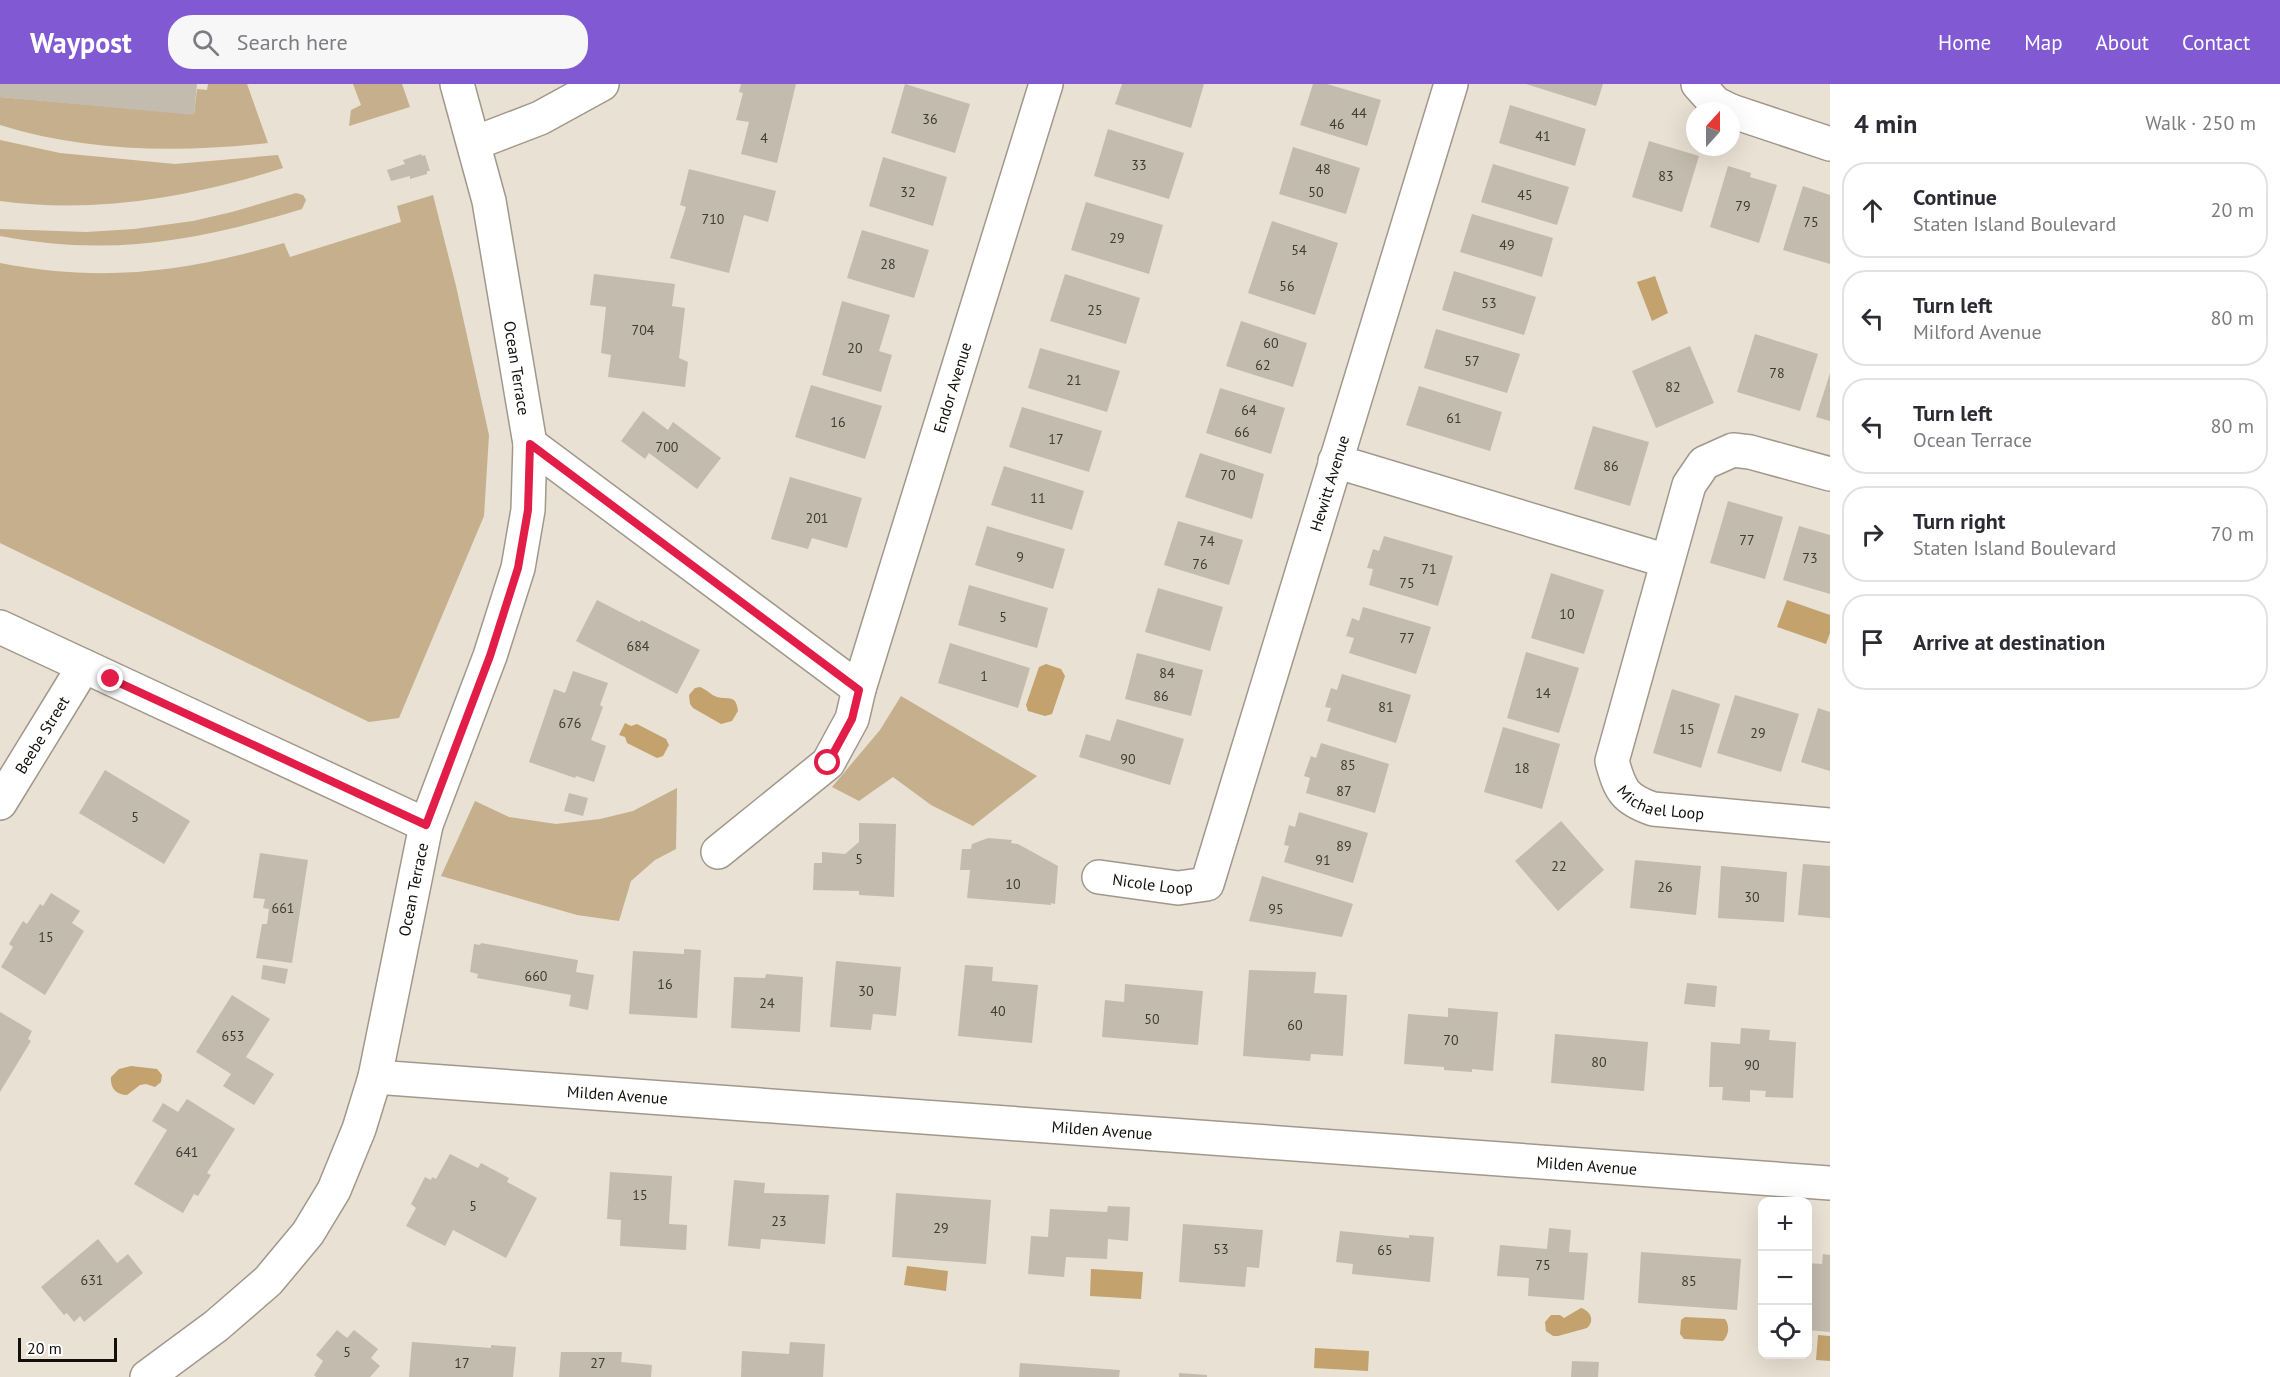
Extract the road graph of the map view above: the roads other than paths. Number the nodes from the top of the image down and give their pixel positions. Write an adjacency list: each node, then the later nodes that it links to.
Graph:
1 (457, 84): 8 (street, Ocean Terrace)
2 (602, 84): 8 (street)
3 (1046, 84): 16 (street, Endor Avenue)
4 (1451, 84): 11 (street, Hewitt Avenue)
5 (1698, 84): 6 (street)
6 (1714, 102)
7 (1740, 114): 9 (street)
8 (475, 143): 10 (street, Ocean Terrace)
9 (1830, 144)
10 (530, 444): 16 (street); 18 (street, Ocean Terrace)
11 (1335, 461): 13 (street); 22 (street, Hewitt Avenue)
12 (1830, 474): 13 (street, Michael Loop)
13 (1668, 561): 19 (street, Michael Loop)
14 (0, 627): 15 (street)
15 (84, 666): 17 (street, Beebe Street); 18 (street)
16 (859, 690): 20 (street, Endor Avenue)
17 (0, 803)
18 (426, 825): 23 (street, Ocean Terrace)
19 (1830, 825)
20 (718, 852)
21 (1099, 877): 22 (street, Nicole Loop)
22 (1207, 884)
23 (375, 1077): 24 (street, Milden Avenue); 25 (street, Ocean Terrace)
24 (1830, 1183)
25 (147, 1377)

